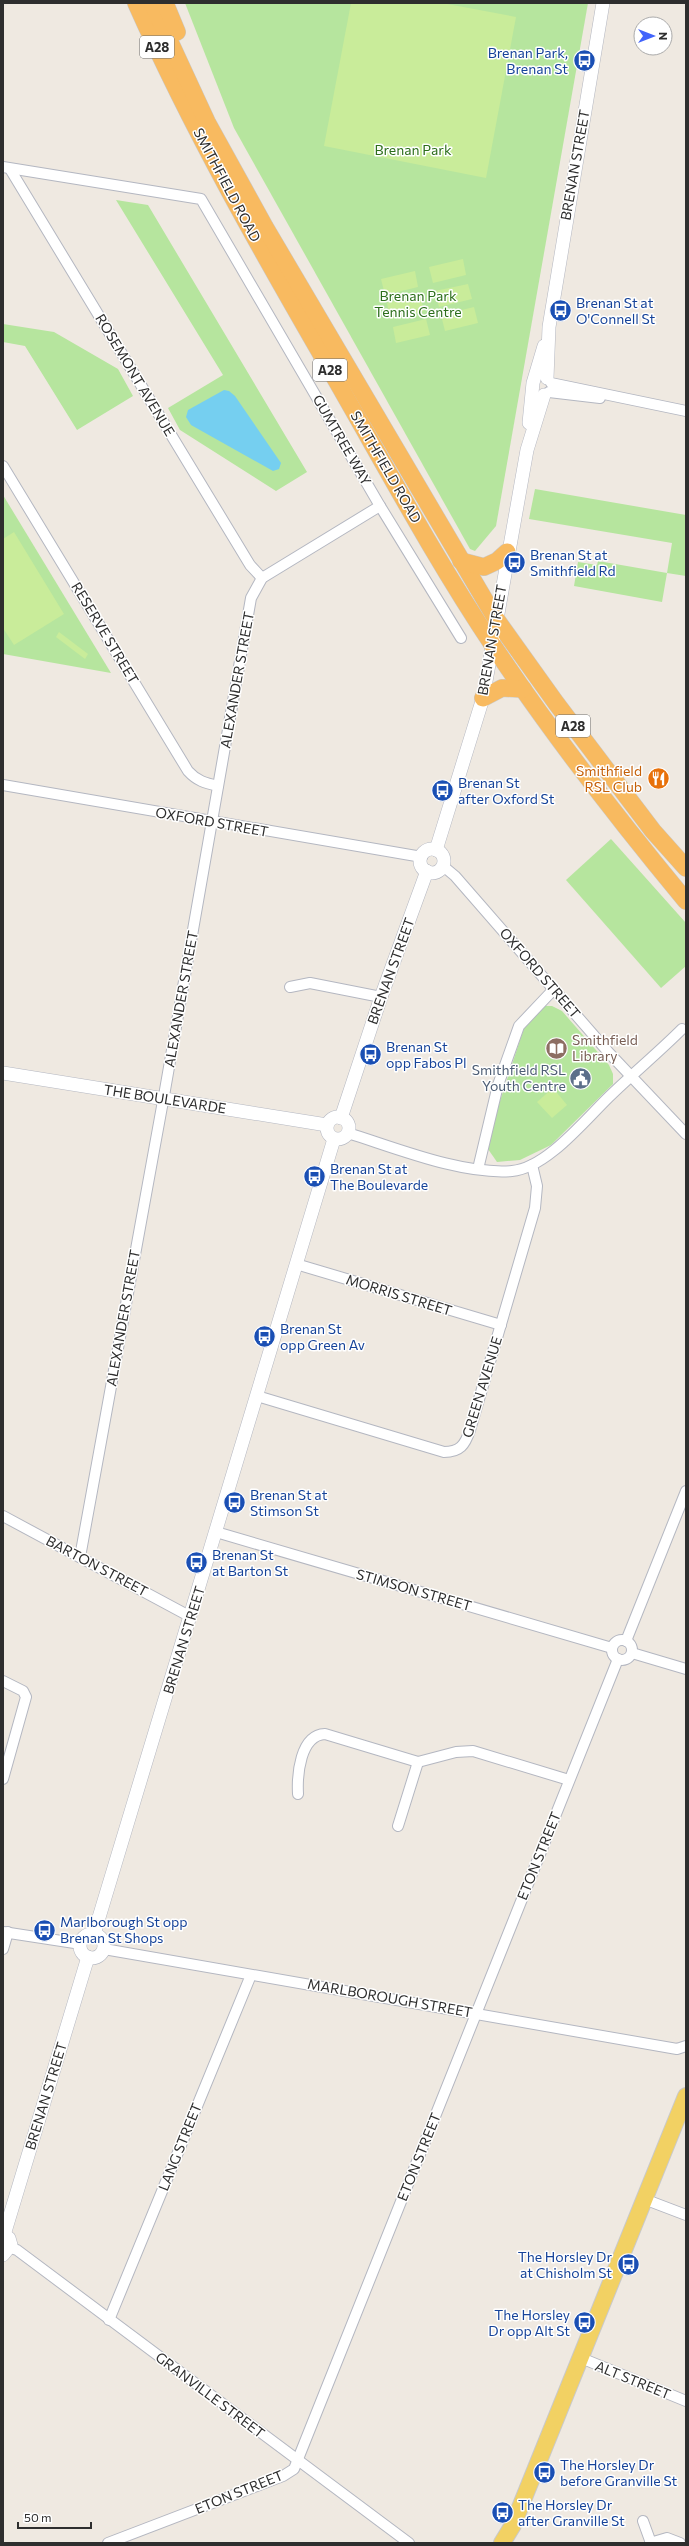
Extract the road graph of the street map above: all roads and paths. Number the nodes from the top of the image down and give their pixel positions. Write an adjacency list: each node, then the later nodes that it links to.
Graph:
1 (128, 3): 6 (highway)
2 (136, 3): 6 (highway, SMITHFIELD ROAD / A28)
3 (152, 3): 8 (highway, SMITHFIELD ROAD / A28)
4 (165, 3): 8 (highway)
5 (604, 3): 9 (street, BRENAN STREET)
6 (178, 90): 22 (highway, SMITHFIELD ROAD / A28)
7 (7, 168): 15 (street, GUMTREE WAY); 18 (street, ROSEMONT AVENUE)
8 (265, 227): 17 (highway, SMITHFIELD ROAD / A28)
9 (549, 327): 10 (street, BRENAN STREET); 11 (street, BRENAN STREET)
10 (533, 383): 11 (street); 13 (street, BRENAN STREET)
11 (548, 387): 12 (street); 13 (street, BRENAN STREET)
12 (686, 411)
13 (527, 450): 16 (street, BRENAN STREET)
14 (3, 466): 27 (street, RESERVE STREET)
15 (380, 506): 18 (street, ALEXANDER STREET); 20 (street, GUMTREE WAY)
16 (507, 552): 17 (highway); 19 (street, BRENAN STREET)
17 (461, 561): 19 (highway, SMITHFIELD ROAD / A28)
18 (262, 578): 27 (street, ALEXANDER STREET)
19 (496, 618): 21 (highway, SMITHFIELD ROAD / A28); 22 (street, BRENAN STREET)
20 (461, 638)
21 (513, 642): 25 (highway); 32 (highway, SMITHFIELD ROAD / A28)
22 (492, 645): 23 (highway, SMITHFIELD ROAD / A28); 24 (street, BRENAN STREET)
23 (523, 690): 24 (highway); 34 (highway, SMITHFIELD ROAD / A28)
24 (483, 698): 29 (street, BRENAN STREET)
25 (580, 722)
26 (3, 786): 28 (street, OXFORD STREET)
27 (218, 786): 28 (street, ALEXANDER STREET)
28 (212, 822): 30 (street, OXFORD STREET); 41 (street, ALEXANDER STREET)
29 (436, 850): 30 (street); 31 (street)
30 (422, 857): 33 (street)
31 (443, 866): 33 (street); 36 (street, OXFORD STREET)
32 (686, 868)
33 (427, 872): 37 (street, BRENAN STREET)
34 (686, 901)
35 (290, 987): 37 (street)
36 (554, 989): 40 (street, OXFORD STREET); 48 (street)
37 (381, 997): 42 (street, BRENAN STREET)
38 (682, 1029): 40 (street)
39 (3, 1073): 41 (street, THE BOULEVARDE)
40 (633, 1077): 45 (street, OXFORD STREET); 47 (street)
41 (164, 1098): 43 (street, THE BOULEVARDE); 55 (street, ALEXANDER STREET)
42 (341, 1118): 43 (street); 44 (street)
43 (327, 1125): 46 (street)
44 (348, 1132): 46 (street); 48 (street)
45 (686, 1134)
46 (334, 1139): 49 (street, BRENAN STREET)
47 (532, 1165): 48 (street); 50 (street, GREEN AVENUE)
48 (478, 1169)
49 (296, 1264): 50 (street, MORRIS STREET); 51 (street, BRENAN STREET)
50 (501, 1325): 51 (street, GREEN AVENUE)
51 (257, 1396): 54 (street, BRENAN STREET)
52 (686, 1491): 57 (street)
53 (3, 1516): 55 (street, BARTON STREET)
54 (216, 1532): 56 (street, BRENAN STREET); 58 (street, STIMSON STREET)
55 (80, 1557): 56 (street, BARTON STREET)
56 (191, 1617): 69 (street, BRENAN STREET)
57 (626, 1641): 58 (street); 59 (street)
58 (612, 1648): 60 (street)
59 (632, 1653): 60 (street); 61 (street)
60 (618, 1659): 65 (street, ETON STREET)
61 (686, 1669)
62 (3, 1681): 64 (street)
63 (418, 1762): 65 (street); 66 (street); 67 (street)
64 (3, 1779)
65 (569, 1780): 75 (street, ETON STREET)
66 (298, 1794)
67 (398, 1826)
68 (5, 1932): 70 (street); 71 (street)
69 (94, 1934): 70 (street); 72 (street)
70 (81, 1944): 73 (street)
71 (3, 1949)
72 (104, 1949): 73 (street); 74 (street, MARLBOROUGH STREET)
73 (88, 1957): 81 (street, BRENAN STREET)
74 (251, 1975): 75 (street, MARLBOROUGH STREET); 83 (street, LANG STREET)
75 (477, 2013): 76 (street, MARLBOROUGH STREET); 86 (street, ETON STREET)
76 (682, 2047): 77 (street, MARLBOROUGH STREET)
77 (686, 2056)
78 (686, 2096): 79 (main road)
79 (644, 2199): 80 (street); 84 (main road)
80 (686, 2215)
81 (3, 2235): 82 (street)
82 (7, 2252): 83 (street, GRANVILLE STREET)
83 (109, 2320): 86 (street, GRANVILLE STREET)
84 (581, 2358): 85 (street, ALT STREET); 90 (main road)
85 (686, 2401)
86 (298, 2461): 88 (street, ETON STREET); 89 (street, GRANVILLE STREET)
87 (643, 2521): 91 (street)
88 (108, 2543)
89 (409, 2543)
90 (502, 2543)
91 (651, 2543): 92 (street)
92 (680, 2543)

